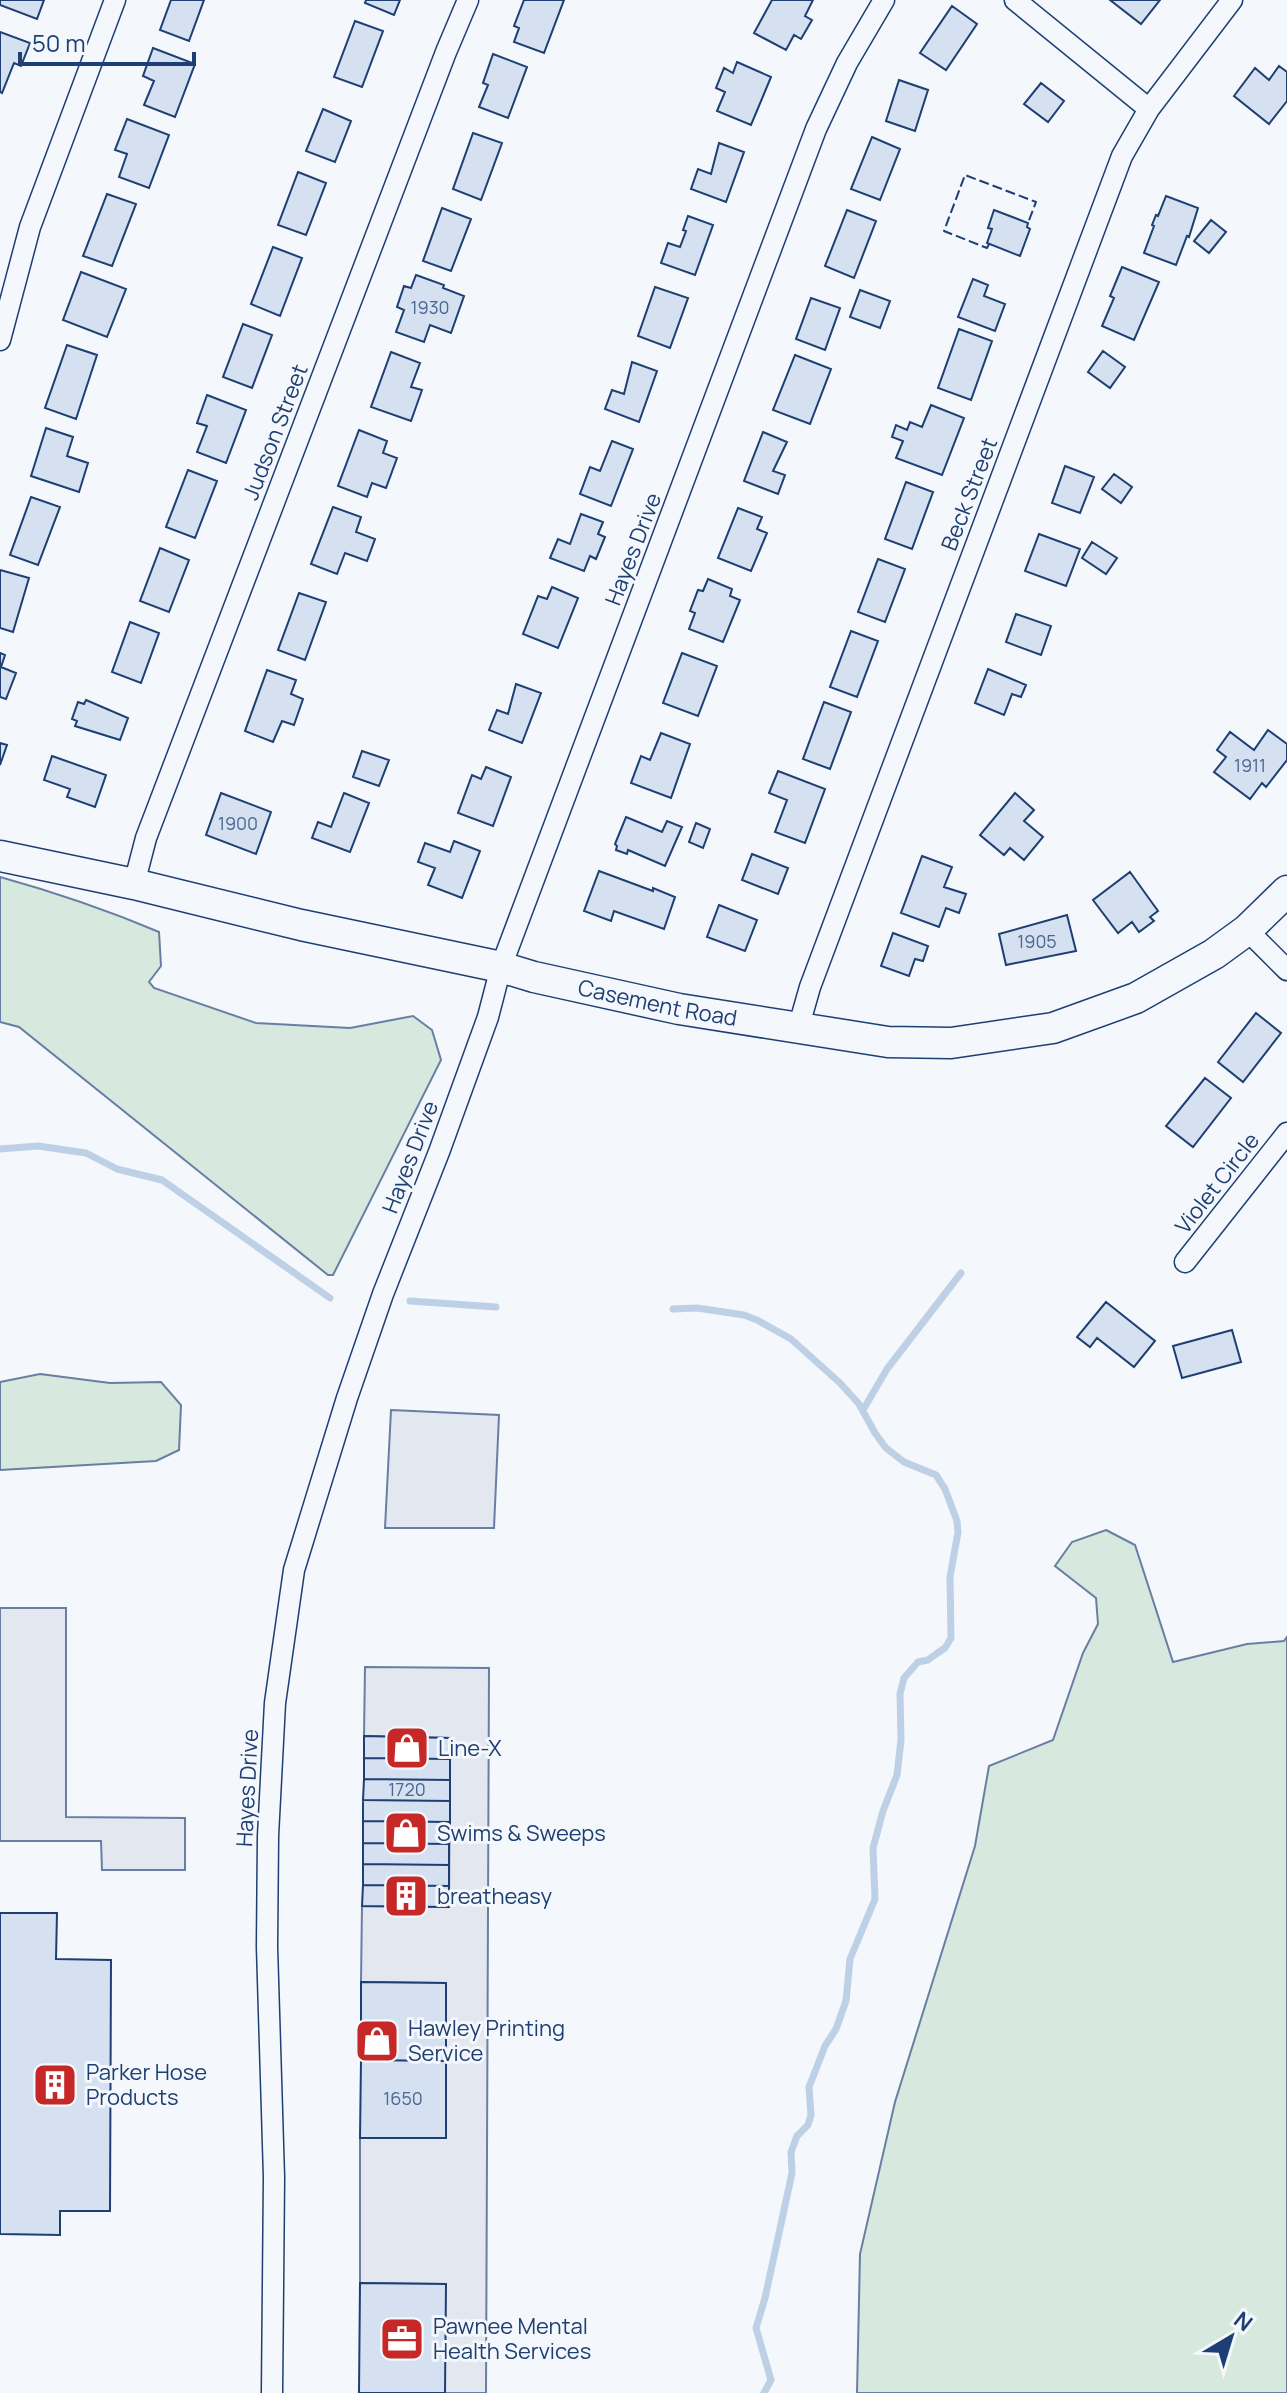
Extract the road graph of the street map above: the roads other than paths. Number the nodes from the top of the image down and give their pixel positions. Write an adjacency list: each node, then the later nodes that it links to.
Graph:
1 (115, 0): 7 (street)
2 (468, 0): 9 (street, Judson Street)
3 (884, 0): 12 (street, Hayes Drive)
4 (1015, 0): 6 (street)
5 (1232, 0): 6 (street, Beck Street)
6 (1149, 109): 14 (street, Beck Street)
7 (0, 340)
8 (0, 856): 9 (street, Casement Road)
9 (134, 884): 12 (street, Casement Road)
10 (1287, 891): 11 (street, Casement Road)
11 (1247, 930): 13 (street); 14 (street, Casement Road)
12 (501, 967): 14 (street, Casement Road); 17 (street, Hayes Drive)
13 (1287, 970)
14 (798, 1029)
15 (1287, 1133): 16 (street, Violet Circle)
16 (1185, 1262)
17 (272, 2393)

